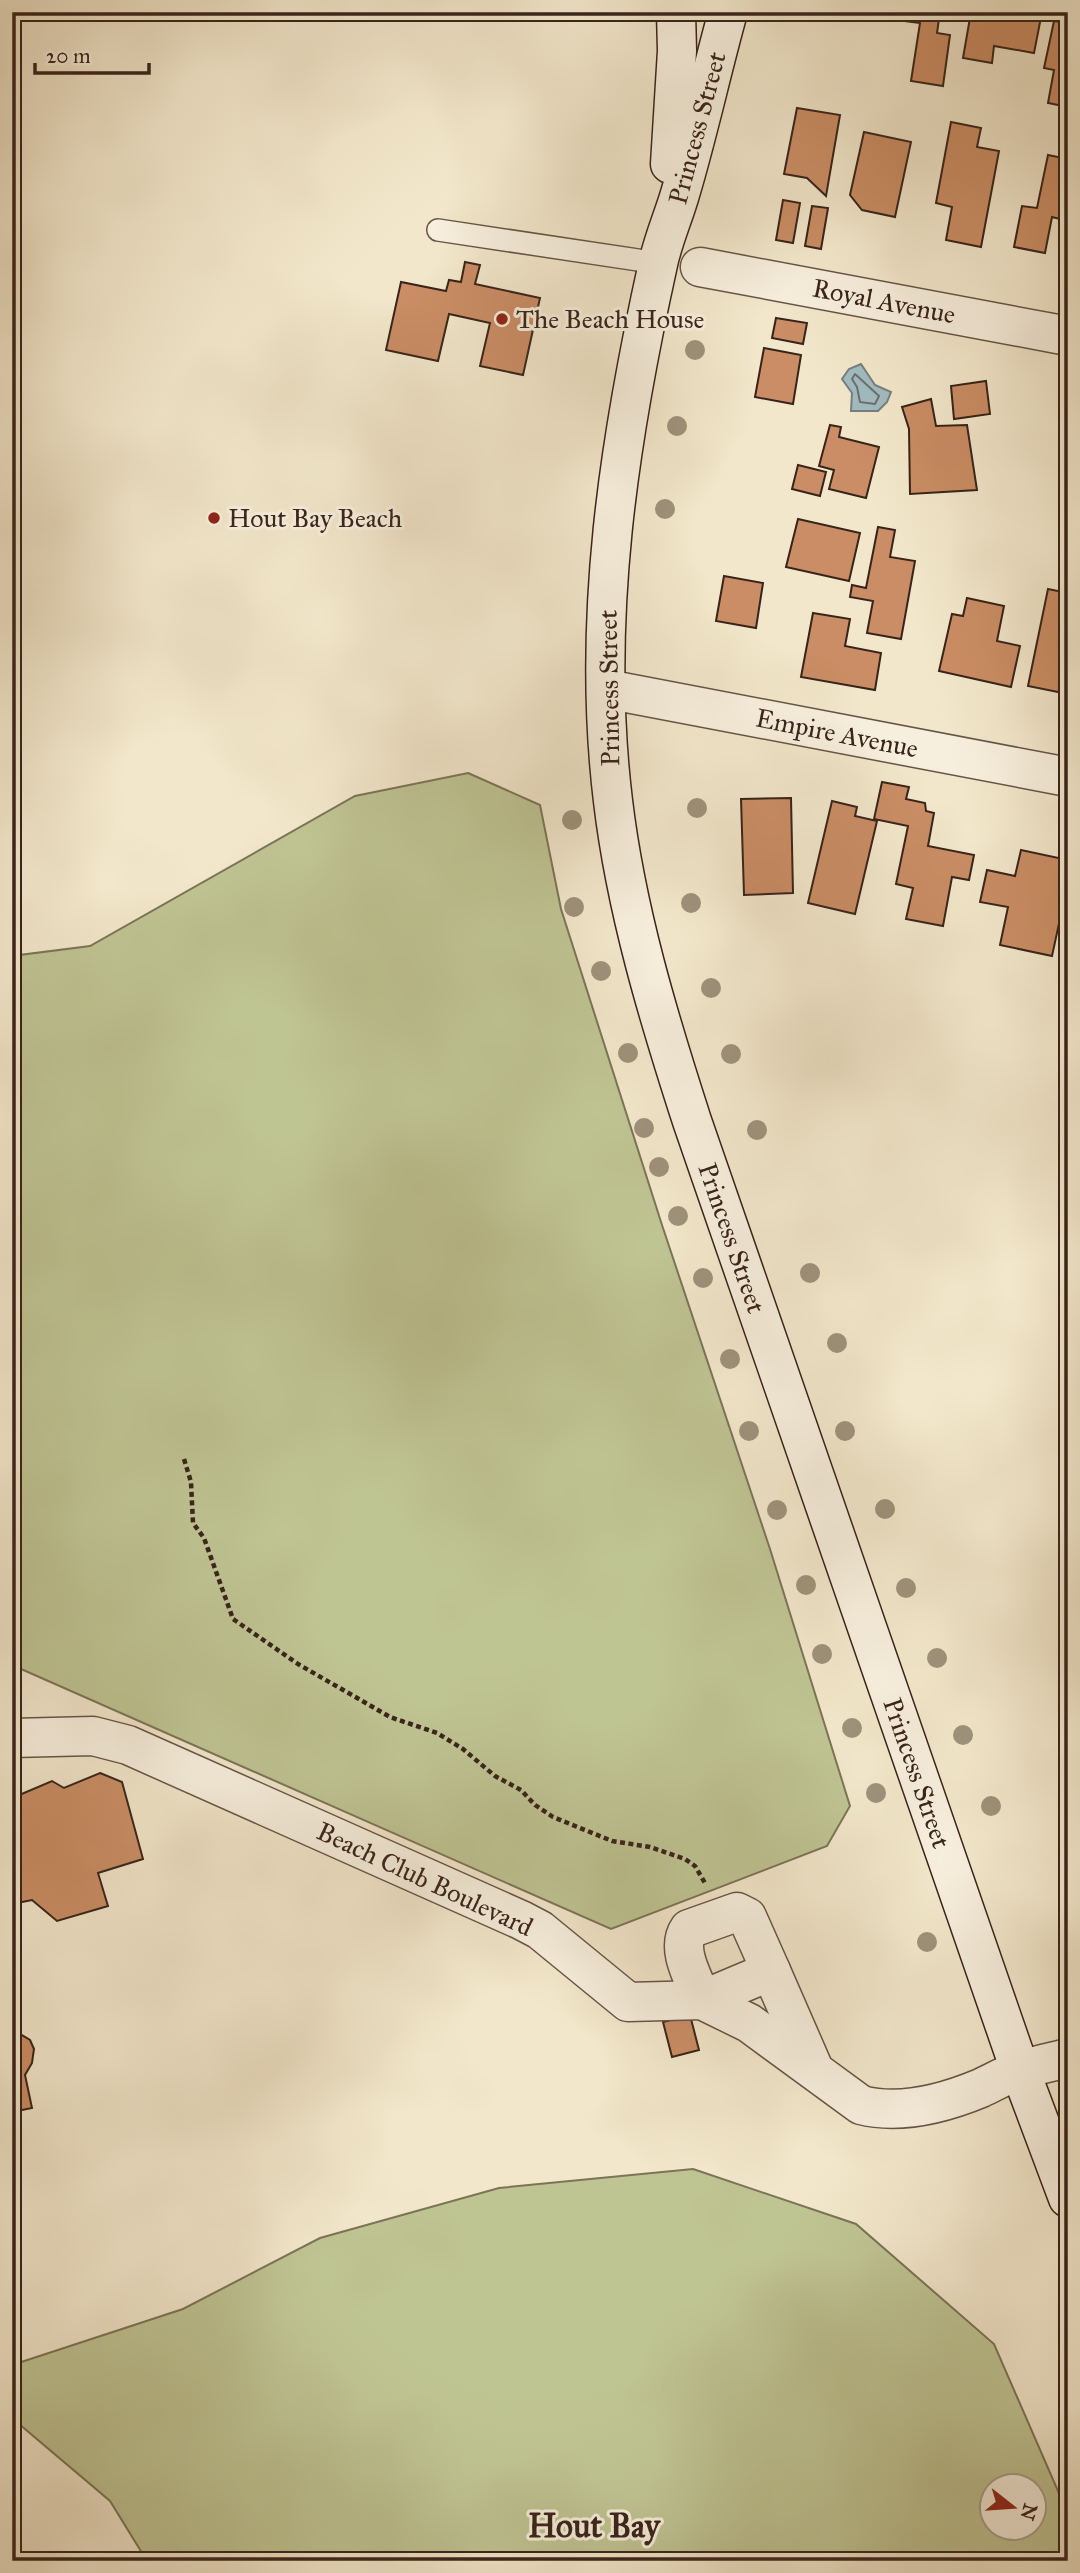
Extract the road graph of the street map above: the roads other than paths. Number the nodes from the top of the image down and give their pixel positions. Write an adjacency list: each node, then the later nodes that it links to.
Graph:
1 (676, 12): 4 (street, Princess Street)
2 (728, 12): 4 (street, Princess Street)
3 (438, 230): 4 (lane)
4 (661, 253): 7 (street, Princess Street)
5 (700, 267): 6 (street, Royal Avenue)
6 (1068, 336)
7 (606, 689): 8 (street, Empire Avenue); 14 (street, Princess Street)
8 (1068, 777)
9 (12, 1738): 11 (street, Beach Club Boulevard)
10 (771, 1971): 11 (street); 11 (street); 13 (street)
11 (702, 2000): 13 (street)
12 (1068, 2058): 14 (street)
13 (813, 2066): 14 (street)
14 (1020, 2070): 15 (street, Princess Street)
15 (1068, 2198)

